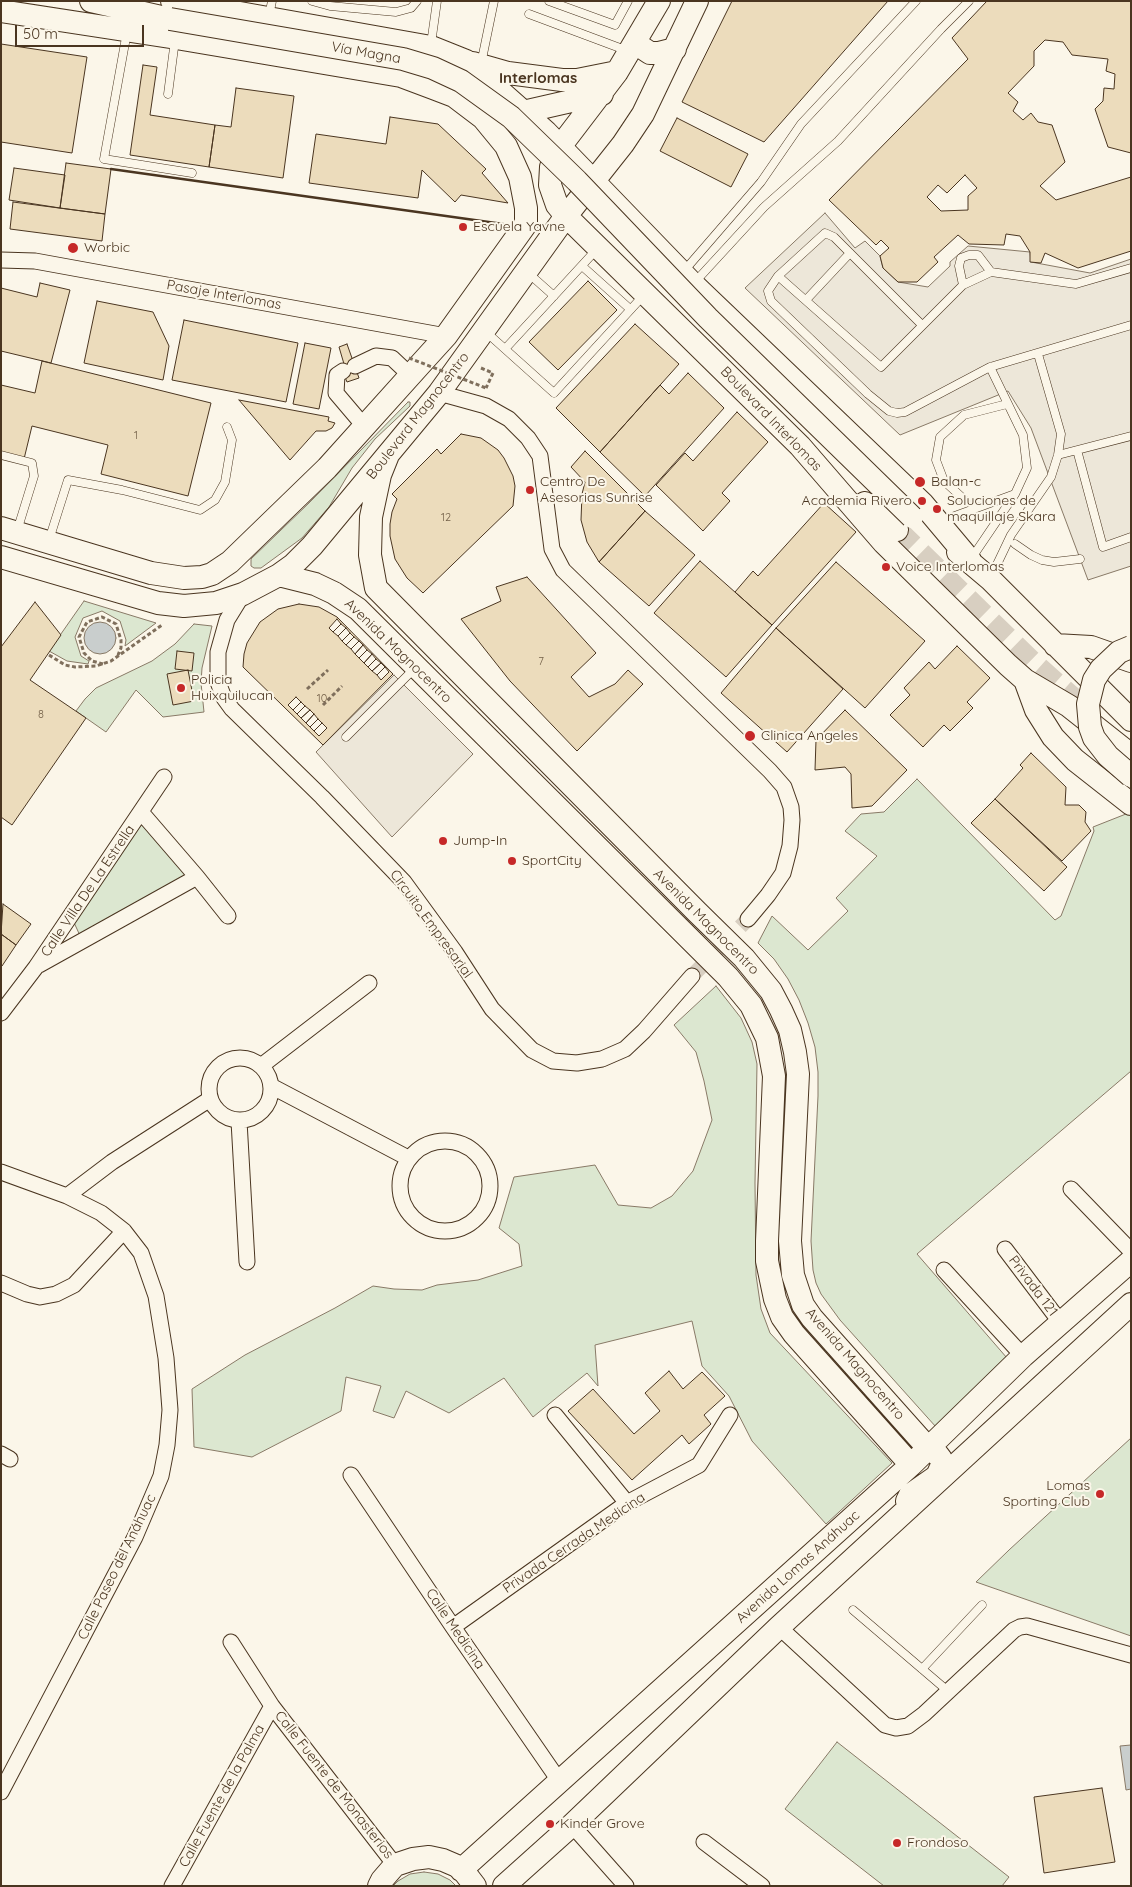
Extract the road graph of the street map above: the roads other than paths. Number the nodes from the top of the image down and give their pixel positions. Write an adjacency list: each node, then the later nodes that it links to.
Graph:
1 (91, 1): 15 (main road, Vía Magna)
2 (312, 1): 3 (lane)
3 (417, 1)
4 (437, 1): 17 (lane)
5 (494, 1): 20 (lane)
6 (549, 1): 7 (lane)
7 (628, 1)
8 (659, 1): 18 (main road)
9 (697, 1): 19 (main road, Boulevard Magnocentro)
10 (916, 1): 38 (lane)
11 (969, 1): 38 (lane)
12 (270, 10): 15 (main road, Vía Magna); 17 (main road, Vía Magna)
13 (1, 11): 16 (main road, Vía Magna)
14 (529, 14): 18 (lane)
15 (171, 15): 16 (main road, Vía Magna); 22 (lane); 24 (main road, Vía Magna); 28 (main road, Vía Magna, bridge)
16 (128, 30): 27 (lane)
17 (431, 47): 20 (main road, Boulevard Interlomas)
18 (632, 47): 19 (main road); 21 (main road)
19 (675, 49): 28 (main road, Boulevard Magnocentro)
20 (474, 64): 21 (main road); 25 (main road, Boulevard Interlomas)
21 (617, 72): 23 (main road)
22 (168, 94)
23 (602, 94): 25 (main road, Vía Magna); 26 (main road)
24 (461, 102): 25 (main road, Vía Magna); 46 (main road, Boulevard Magnocentro)
25 (523, 112): 26 (main road, Boulevard Interlomas)
26 (560, 146): 28 (main road, Boulevard Interlomas); 29 (main road, Boulevard Interlomas)
27 (192, 173)
28 (585, 181): 29 (main road, Boulevard Magnocentro); 38 (main road, Boulevard Interlomas); 64 (main road, Boulevard Interlomas, bridge)
29 (566, 216): 30 (main road, Boulevard Interlomas); 35 (main road, Boulevard Magnocentro)
30 (598, 248): 33 (lane); 42 (main road, Boulevard Interlomas)
31 (850, 253): 37 (lane); 41 (lane); 43 (lane)
32 (1, 260): 46 (street, Pasaje Interlomas)
33 (582, 266): 40 (lane); 42 (lane)
34 (1131, 268): 36 (lane)
35 (526, 271): 40 (lane); 45 (main road, Boulevard Magnocentro)
36 (991, 272): 39 (lane); 39 (lane)
37 (778, 276): 41 (lane); 50 (lane)
38 (688, 278): 63 (main road, Boulevard Interlomas)
39 (963, 285): 43 (lane)
40 (554, 296): 47 (lane)
41 (806, 300): 43 (lane)
42 (638, 302): 47 (lane); 56 (main road, Boulevard Interlomas)
43 (922, 325)
44 (1131, 325): 48 (lane)
45 (484, 330): 47 (lane); 51 (main road, Boulevard Magnocentro)
46 (446, 336): 49 (main road, Boulevard Magnocentro)
47 (506, 349)
48 (1038, 354): 50 (lane); 60 (lane)
49 (410, 367): 53 (main road, Boulevard Magnocentro); 53 (street)
50 (990, 367): 52 (lane)
51 (438, 393): 59 (main road, Boulevard Magnocentro); 89 (street)
52 (1007, 404): 61 (lane); 62 (lane)
53 (364, 426): 67 (main road, Boulevard Magnocentro)
54 (227, 427): 67 (lane)
55 (1131, 436): 57 (lane)
56 (800, 446): 64 (main road); 79 (main road, Boulevard Interlomas)
57 (1077, 450): 60 (lane); 66 (lane)
58 (1, 455): 65 (lane)
59 (388, 455): 72 (main road, Boulevard Magnocentro); 114 (main road, Avenida Magnocentro)
60 (1058, 455): 73 (lane)
61 (1015, 494): 63 (lane); 71 (lane)
62 (966, 501)
63 (939, 522): 71 (main road, Boulevard Interlomas)
64 (904, 524): 71 (main road, Boulevard Interlomas)
65 (9, 530): 67 (main road, Boulevard Magnocentro)
66 (1131, 537)
67 (48, 542)
68 (1015, 544): 70 (lane)
69 (1, 557): 74 (main road, Boulevard Magnocentro)
70 (1080, 559)
71 (970, 560): 73 (main road, Boulevard Interlomas)
72 (279, 576): 74 (main road, Boulevard Magnocentro); 78 (main road, Avenida Magnocentro)
73 (990, 580): 75 (main road, Boulevard Interlomas)
74 (243, 594): 91 (street, Circuito Empresarial)
75 (1055, 645): 77 (main road); 80 (main road, Boulevard Interlomas)
76 (1131, 647): 83 (main road, bridge)
77 (1131, 661)
78 (417, 667): 81 (lane); 115 (main road, Avenida Magnocentro)
79 (1025, 680): 82 (main road, Boulevard Interlomas); 85 (main road, Boulevard Interlomas)
80 (1131, 720)
81 (346, 737)
82 (1131, 755)
83 (1131, 776)
84 (164, 777): 86 (street)
85 (1131, 804)
86 (142, 812): 87 (street, Calle Villa De La Estrella); 90 (street, Calle Villa De La Estrella)
87 (197, 877): 88 (street, Calle Villa De La Estrella); 90 (street, Calle Villa De La Estrella)
88 (228, 916)
89 (748, 919)
90 (36, 967): 93 (street, Calle Villa De La Estrella)
91 (692, 976)
92 (369, 983): 94 (street)
93 (1, 1013)
94 (261, 1066): 95 (street); 96 (street)
95 (271, 1086): 97 (street); 98 (street)
96 (210, 1099): 97 (street); 101 (street)
97 (239, 1121): 106 (street)
98 (408, 1158): 98 (street)
99 (1, 1172): 101 (street, Calle Paseo del Anáhuac)
100 (1071, 1189): 104 (street)
101 (67, 1196): 102 (street, Calle Paseo del Anáhuac)
102 (124, 1231): 108 (street); 129 (street, Calle Paseo del Anáhuac)
103 (1004, 1249): 110 (street, Privada 121)
104 (1131, 1251)
105 (1131, 1261): 110 (main road, Avenida Lomas Anáhuac)
106 (247, 1262)
107 (944, 1270): 111 (street)
108 (1, 1283)
109 (1131, 1304): 118 (main road)
110 (1060, 1323): 111 (main road, Avenida Lomas Anáhuac)
111 (1023, 1356): 114 (main road, Avenida Lomas Anáhuac)
112 (555, 1415): 117 (street)
113 (730, 1415): 117 (street, Privada Cerrada Medicina)
114 (928, 1448): 115 (main road, Avenida Lomas Anáhuac); 118 (main road, Avenida Magnocentro)
115 (911, 1465): 128 (main road, Avenida Lomas Anáhuac)
116 (351, 1474): 121 (street, Calle Medicina)
117 (627, 1503): 121 (street, Privada Cerrada Medicina)
118 (909, 1508): 122 (main road)
119 (982, 1605): 125 (lane)
120 (853, 1610): 125 (lane)
121 (453, 1627): 128 (street, Calle Medicina)
122 (779, 1627): 126 (street); 130 (main road)
123 (231, 1642): 127 (street, Calle Fuente de Monasterios)
124 (1131, 1655): 126 (street)
125 (922, 1669): 126 (lane)
126 (949, 1692)
127 (272, 1706): 132 (street, Calle Fuente de Monasterios); 134 (street, Calle Fuente de la Palma)
128 (560, 1782): 133 (main road, Avenida Lomas Anáhuac)
129 (1, 1792)
130 (572, 1825): 136 (main road); 137 (street)
131 (704, 1842): 138 (street)
132 (395, 1865): 133 (main road); 135 (main road)
133 (468, 1878)
134 (172, 1886)
135 (379, 1886)
136 (504, 1886)
137 (626, 1886)
138 (762, 1886)

